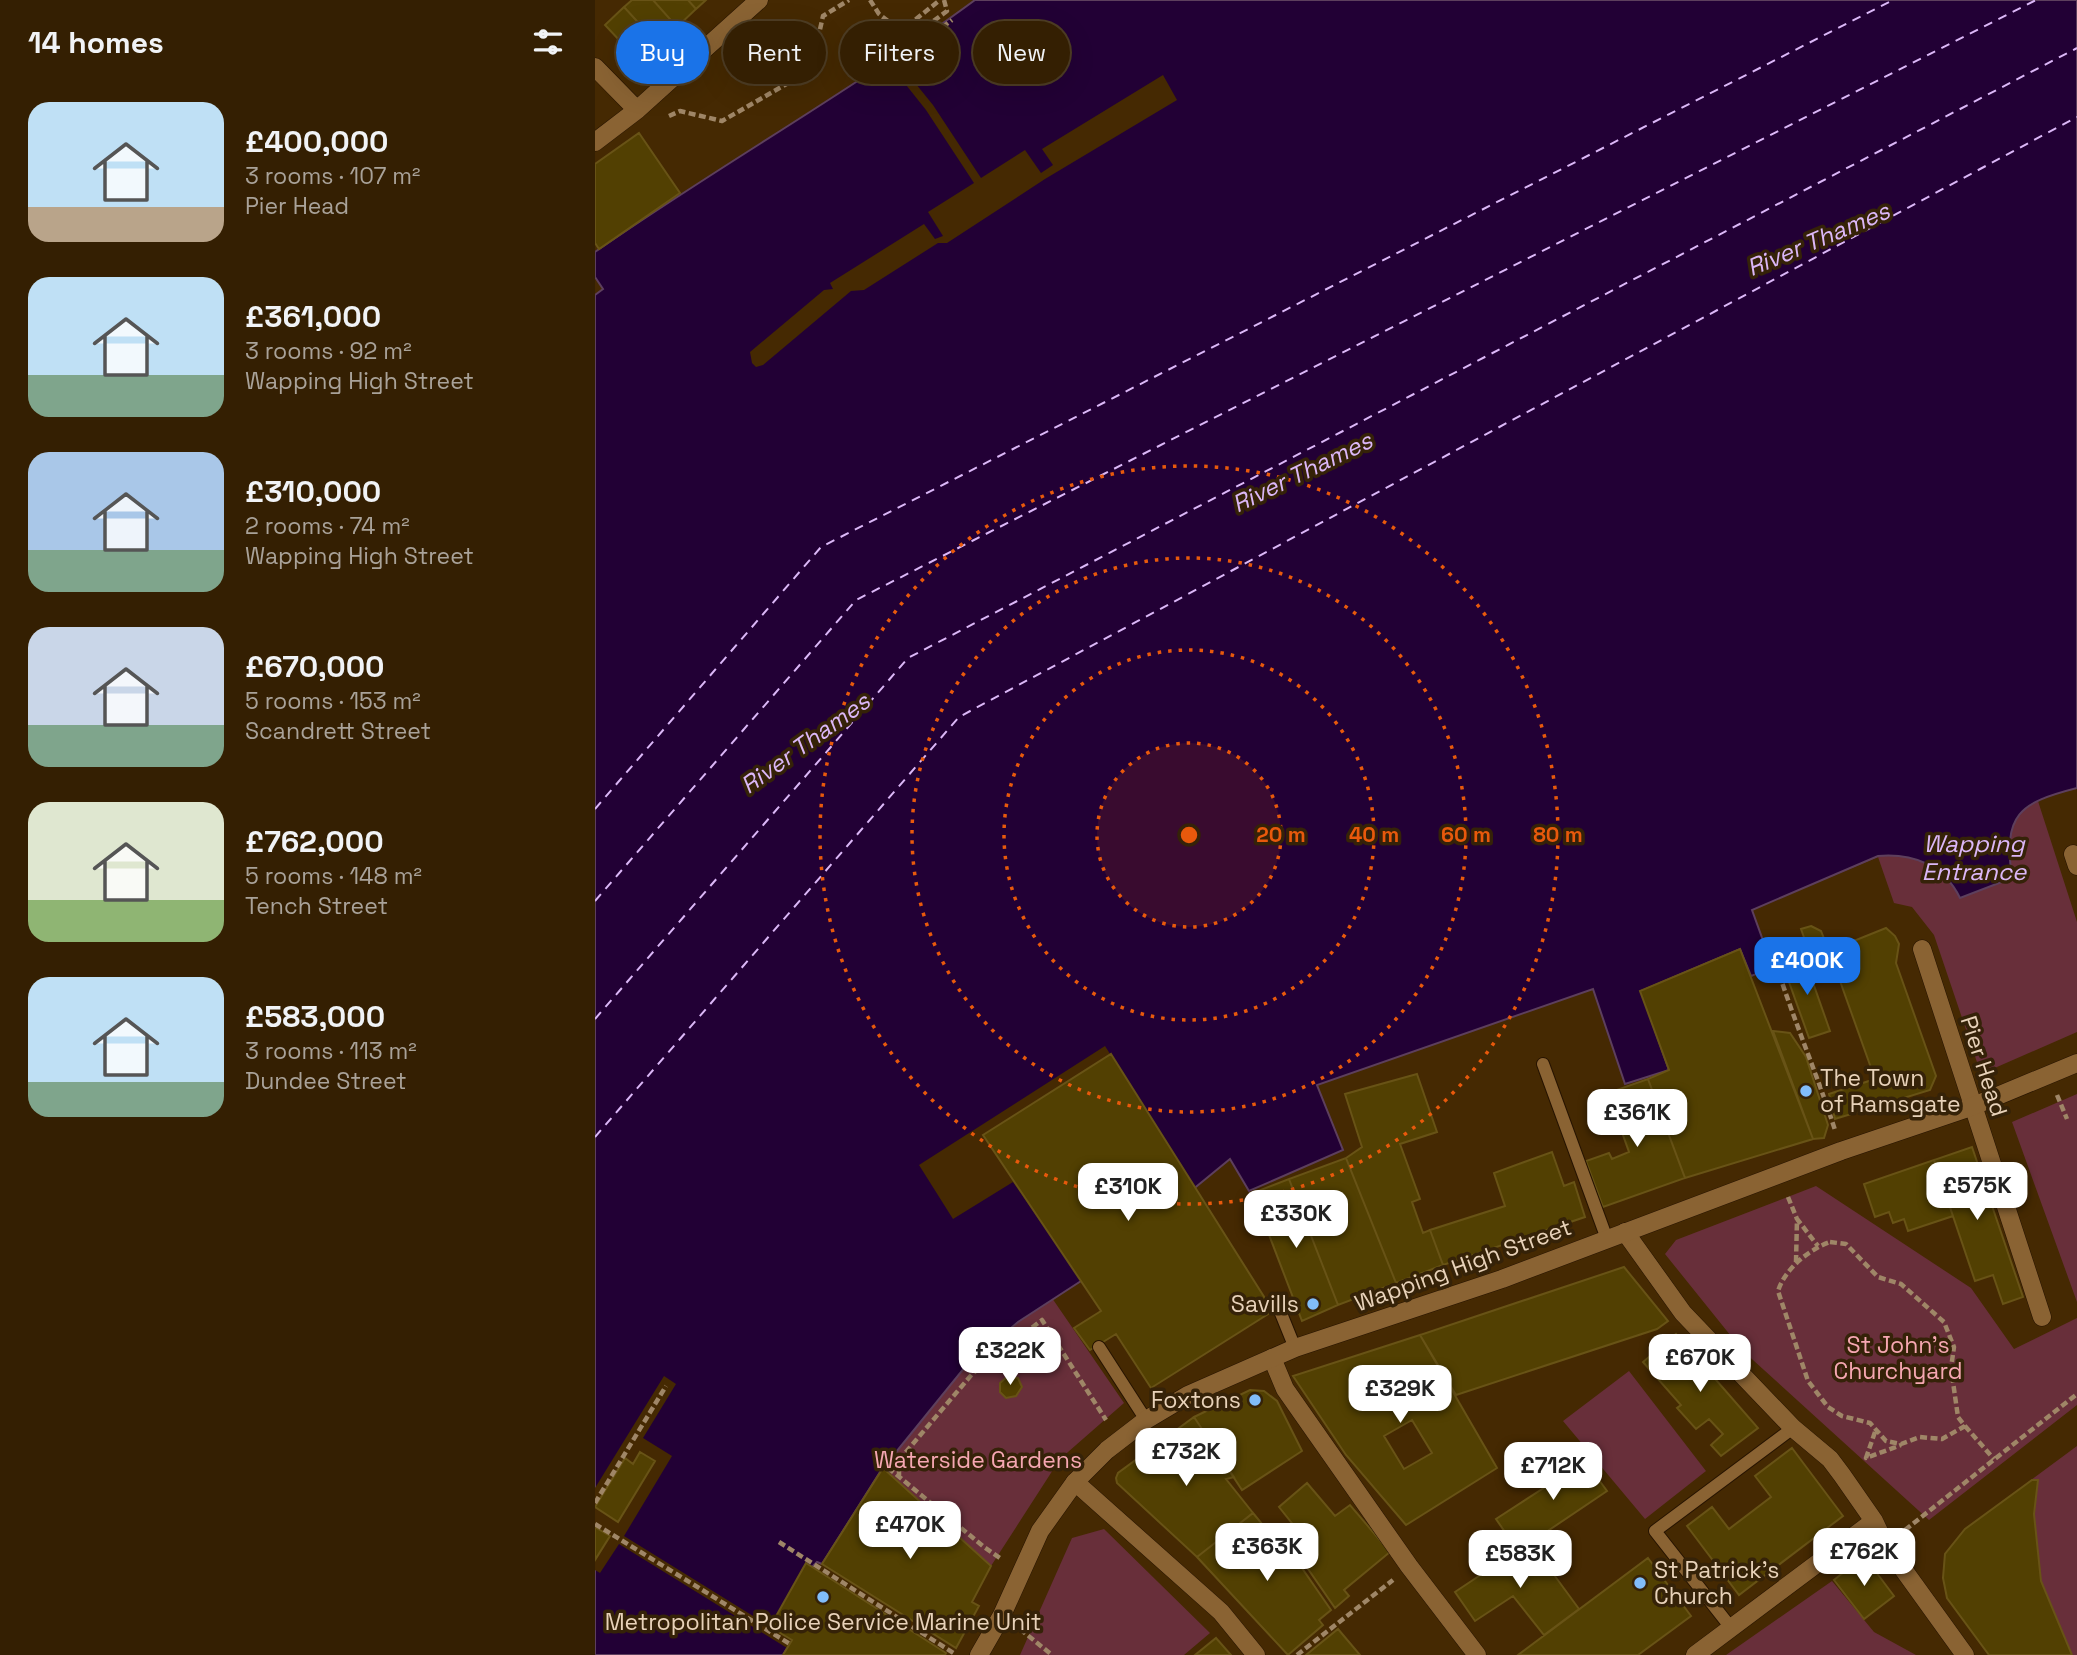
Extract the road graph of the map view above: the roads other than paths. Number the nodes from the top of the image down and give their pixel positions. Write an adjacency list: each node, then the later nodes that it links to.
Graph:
1 (759, 0): 3 (street)
2 (595, 67): 3 (street)
3 (637, 110): 4 (street)
4 (595, 142)
5 (1921, 949): 8 (street, Pier Head)
6 (2077, 1063): 8 (street, Wapping High Street)
7 (1543, 1064): 10 (lane)
8 (1972, 1107): 9 (street, Wapping High Street); 12 (street, Pier Head)
9 (1625, 1232): 10 (street, Wapping High Street); 17 (street)
10 (1607, 1239): 14 (street, Wapping High Street)
11 (1277, 1306): 14 (lane)
12 (2042, 1317)
13 (1099, 1346): 16 (lane)
14 (1295, 1348): 15 (street, Wapping High Street)
15 (1272, 1359): 16 (street, Wapping High Street); 23 (street)
16 (1146, 1420): 18 (street, Wapping High Street)
17 (1793, 1428): 19 (street); 20 (lane)
18 (1075, 1482): 21 (street, Wapping High Street); 22 (street)
19 (1874, 1521): 20 (street); 25 (street)
20 (1732, 1629): 24 (street)
21 (979, 1655)
22 (1256, 1655)
23 (1476, 1655)
24 (1695, 1655)
25 (1965, 1655)

